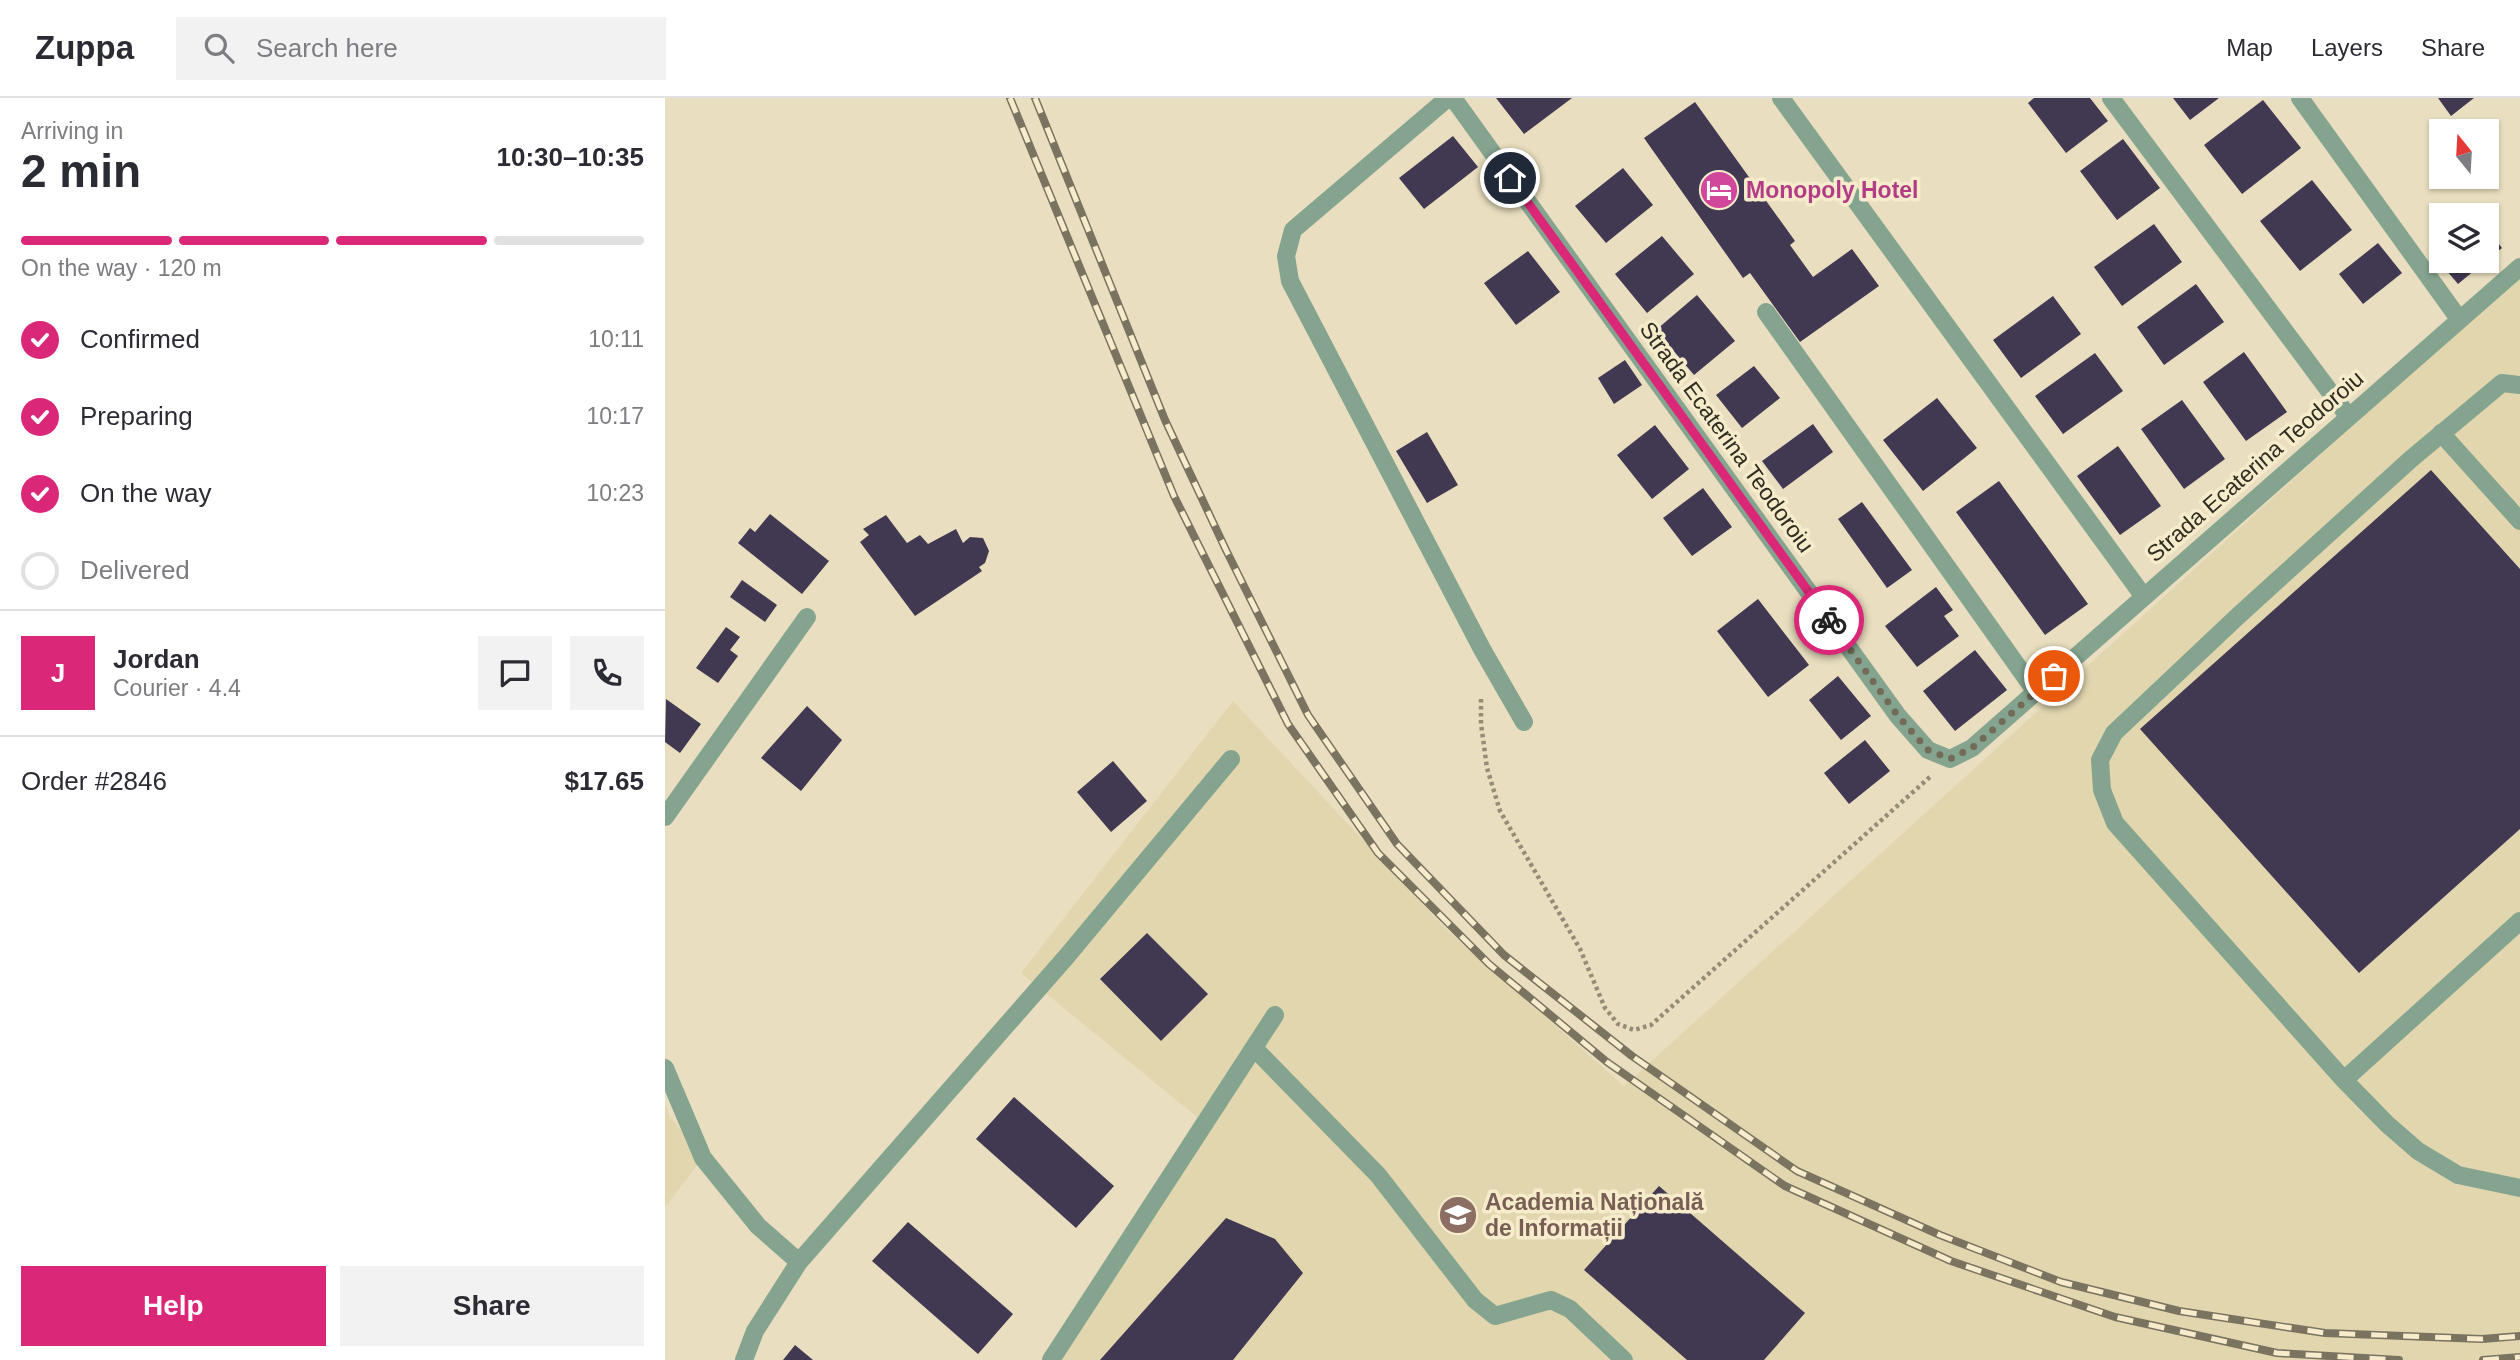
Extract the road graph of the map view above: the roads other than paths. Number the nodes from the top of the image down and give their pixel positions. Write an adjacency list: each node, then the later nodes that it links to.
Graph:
1 (1451, 98): 14 (street, Strada Ecaterina Teodoroiu); 15 (street)
2 (1781, 98): 12 (street)
3 (2111, 98): 9 (street)
4 (2299, 98): 7 (street)
5 (2520, 267): 7 (street, Strada Ecaterina Teodoroiu)
6 (1766, 312): 14 (street)
7 (2459, 319): 9 (street, Strada Ecaterina Teodoroiu)
8 (2520, 385): 10 (street)
9 (2349, 416): 12 (street, Strada Ecaterina Teodoroiu)
10 (2441, 433): 11 (street); 22 (street)
11 (2520, 521)
12 (2144, 597): 14 (street, Strada Ecaterina Teodoroiu)
13 (807, 617): 17 (street)
14 (2036, 692)
15 (1524, 722)
16 (1231, 759): 24 (street)
17 (665, 817)
18 (2520, 921): 22 (street)
19 (1275, 1015): 20 (street)
20 (1254, 1048): 26 (street); 27 (street)
21 (665, 1068): 24 (street)
22 (2344, 1080): 23 (street)
23 (2520, 1188)
24 (799, 1262): 25 (street)
25 (744, 1360)
26 (1051, 1360)
27 (1624, 1360)

